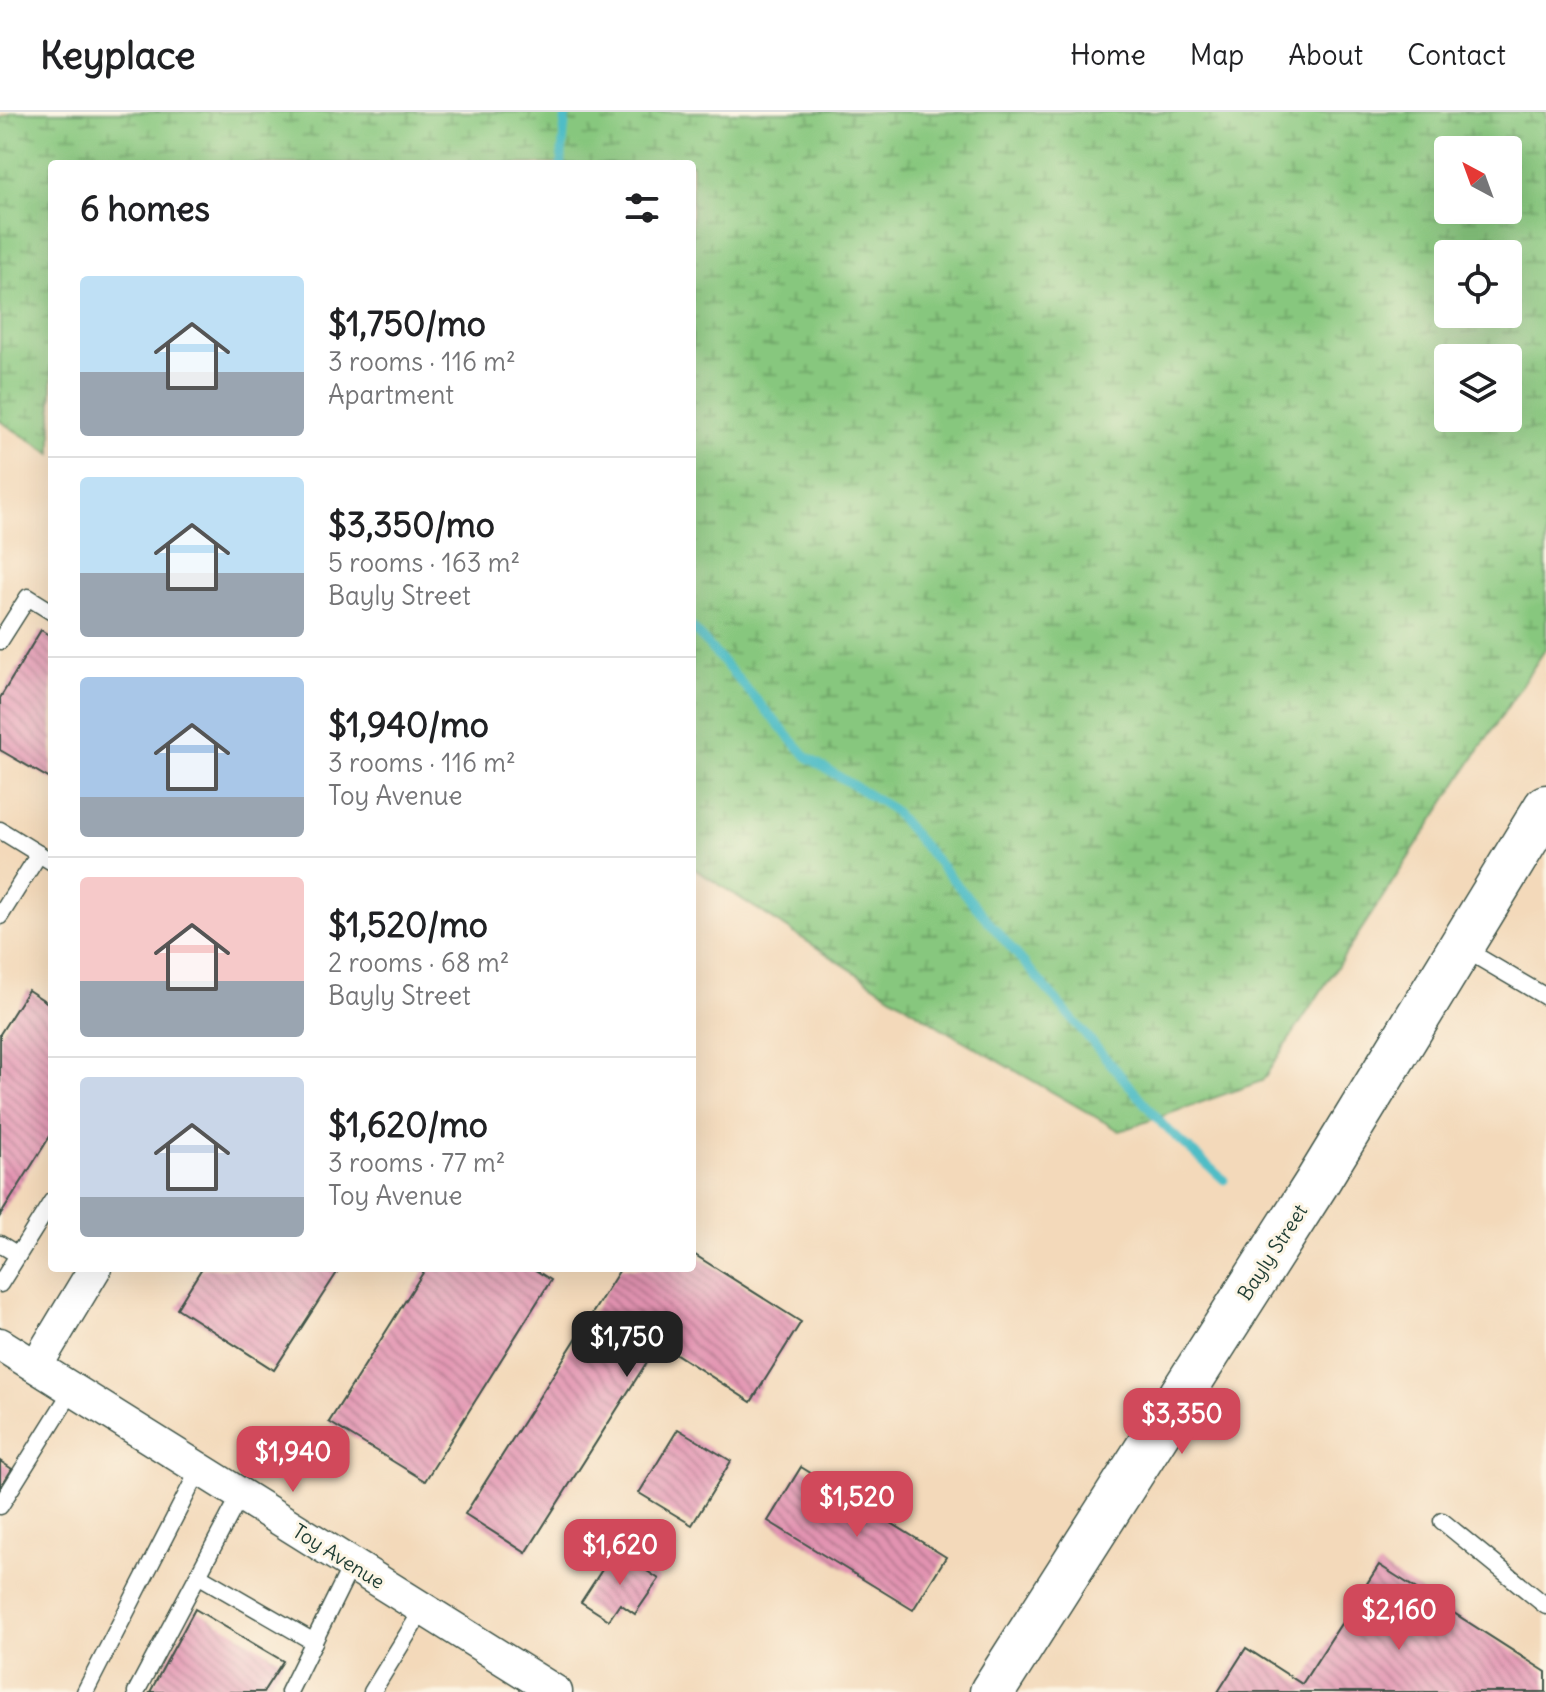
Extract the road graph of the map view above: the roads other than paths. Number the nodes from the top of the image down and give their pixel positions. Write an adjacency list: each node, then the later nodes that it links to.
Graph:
1 (48, 610): 2 (lane)
2 (0, 641)
3 (1546, 807): 7 (main road, Bayly Street)
4 (0, 830): 5 (lane)
5 (45, 858): 6 (lane)
6 (0, 916)
7 (1460, 946): 8 (lane); 32 (main road, Bayly Street)
8 (1546, 997)
9 (48, 1207): 11 (lane)
10 (0, 1244): 11 (lane)
11 (18, 1255): 13 (lane)
12 (93, 1272): 15 (street)
13 (0, 1284)
14 (0, 1344): 15 (street, Toy Avenue)
15 (36, 1366): 16 (street, Toy Avenue)
16 (73, 1389): 17 (street, Toy Avenue); 19 (lane)
17 (200, 1468): 18 (street, Toy Avenue); 28 (lane)
18 (241, 1494): 21 (street, Toy Avenue); 22 (lane)
19 (0, 1506)
20 (1442, 1521): 23 (lane)
21 (352, 1564): 24 (street, Toy Avenue); 25 (lane)
22 (198, 1575): 25 (lane); 29 (lane)
23 (1546, 1606)
24 (423, 1609): 26 (street, Toy Avenue); 27 (lane)
25 (314, 1642): 30 (lane)
26 (520, 1683): 31 (street, Toy Avenue)
27 (378, 1690)
28 (85, 1692)
29 (136, 1692)
30 (289, 1692)
31 (556, 1692)
32 (992, 1692)

